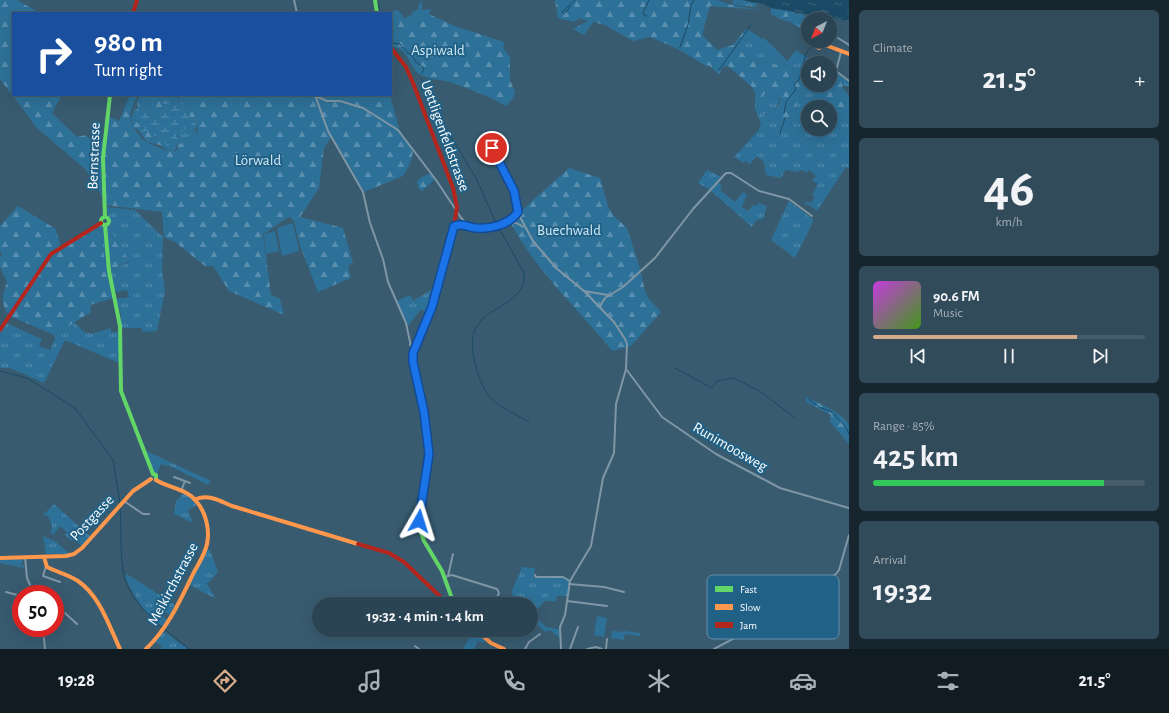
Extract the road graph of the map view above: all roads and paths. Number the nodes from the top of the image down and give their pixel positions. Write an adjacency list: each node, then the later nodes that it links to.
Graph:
1 (138, 0): 4 (main road)
2 (294, 0): 5 (street)
3 (375, 0): 6 (main road)
4 (132, 12)
5 (297, 12)
6 (377, 12)
7 (838, 38): 8 (street)
8 (849, 45)
9 (831, 48): 11 (main road)
10 (392, 49): 17 (main road, Uettligenfeldstrasse)
11 (841, 52): 12 (main road); 13 (street)
12 (849, 54)
13 (849, 82)
14 (110, 96): 20 (main road, Bernstrasse)
15 (315, 96): 17 (street); 30 (street)
16 (492, 148): 18 (street)
17 (457, 211): 23 (street); 24 (main road, Uettligenfeldstrasse)
18 (518, 212): 21 (street); 25 (street)
19 (812, 216): 27 (street)
20 (105, 217): 22 (main road); 22 (main road, Bernstrasse)
21 (508, 222): 23 (street); 25 (street)
22 (103, 224): 29 (main road); 32 (main road)
23 (465, 224): 24 (street)
24 (454, 226): 30 (main road, Uettligenfeldstrasse)
25 (524, 227): 26 (street)
26 (584, 291): 27 (street); 28 (street)
27 (609, 295): 28 (street)
28 (600, 306): 31 (street)
29 (0, 330)
30 (412, 346): 51 (main road, Uettligenfeldstrasse)
31 (626, 369): 41 (street, Runimoosweg); 53 (street)
32 (153, 474): 34 (main road); 35 (main road)
33 (174, 477): 36 (street)
34 (151, 479): 35 (main road); 40 (main road, Postgasse)
35 (156, 480): 38 (main road)
36 (185, 481): 37 (street); 38 (street)
37 (190, 483)
38 (182, 491): 39 (main road)
39 (196, 499): 58 (main road); 74 (main road, Meikirchstrasse)
40 (124, 501): 42 (street); 46 (main road, Postgasse)
41 (849, 508)
42 (150, 514)
43 (849, 534): 50 (street)
44 (453, 554): 51 (street)
45 (25, 557): 46 (main road, Postgasse); 47 (main road, Postgasse); 54 (street)
46 (44, 557): 48 (main road)
47 (0, 558)
48 (46, 566): 52 (street); 73 (main road)
49 (535, 575): 53 (street)
50 (834, 575)
51 (446, 577): 59 (main road, Uettligenfeldstrasse); 60 (street)
52 (60, 582)
53 (570, 582): 56 (street); 61 (street)
54 (30, 585)
55 (6, 592): 57 (street)
56 (624, 592)
57 (12, 594)
58 (441, 597)
59 (452, 597)
60 (497, 597)
61 (567, 601): 62 (street); 78 (street)
62 (607, 606)
63 (64, 612): 64 (street)
64 (77, 624)
65 (578, 627): 79 (street)
66 (540, 634): 77 (street)
67 (44, 637): 72 (street)
68 (484, 637): 76 (main road)
69 (607, 639): 83 (street)
70 (733, 639): 84 (street)
71 (415, 646): 75 (street)
72 (45, 649)
73 (120, 649)
74 (146, 649)
75 (420, 649)
76 (504, 649)
77 (526, 649)
78 (561, 649)
79 (570, 649): 80 (street)
80 (574, 649)
81 (587, 649): 82 (street)
82 (602, 649)
83 (606, 649)
84 (714, 649)

